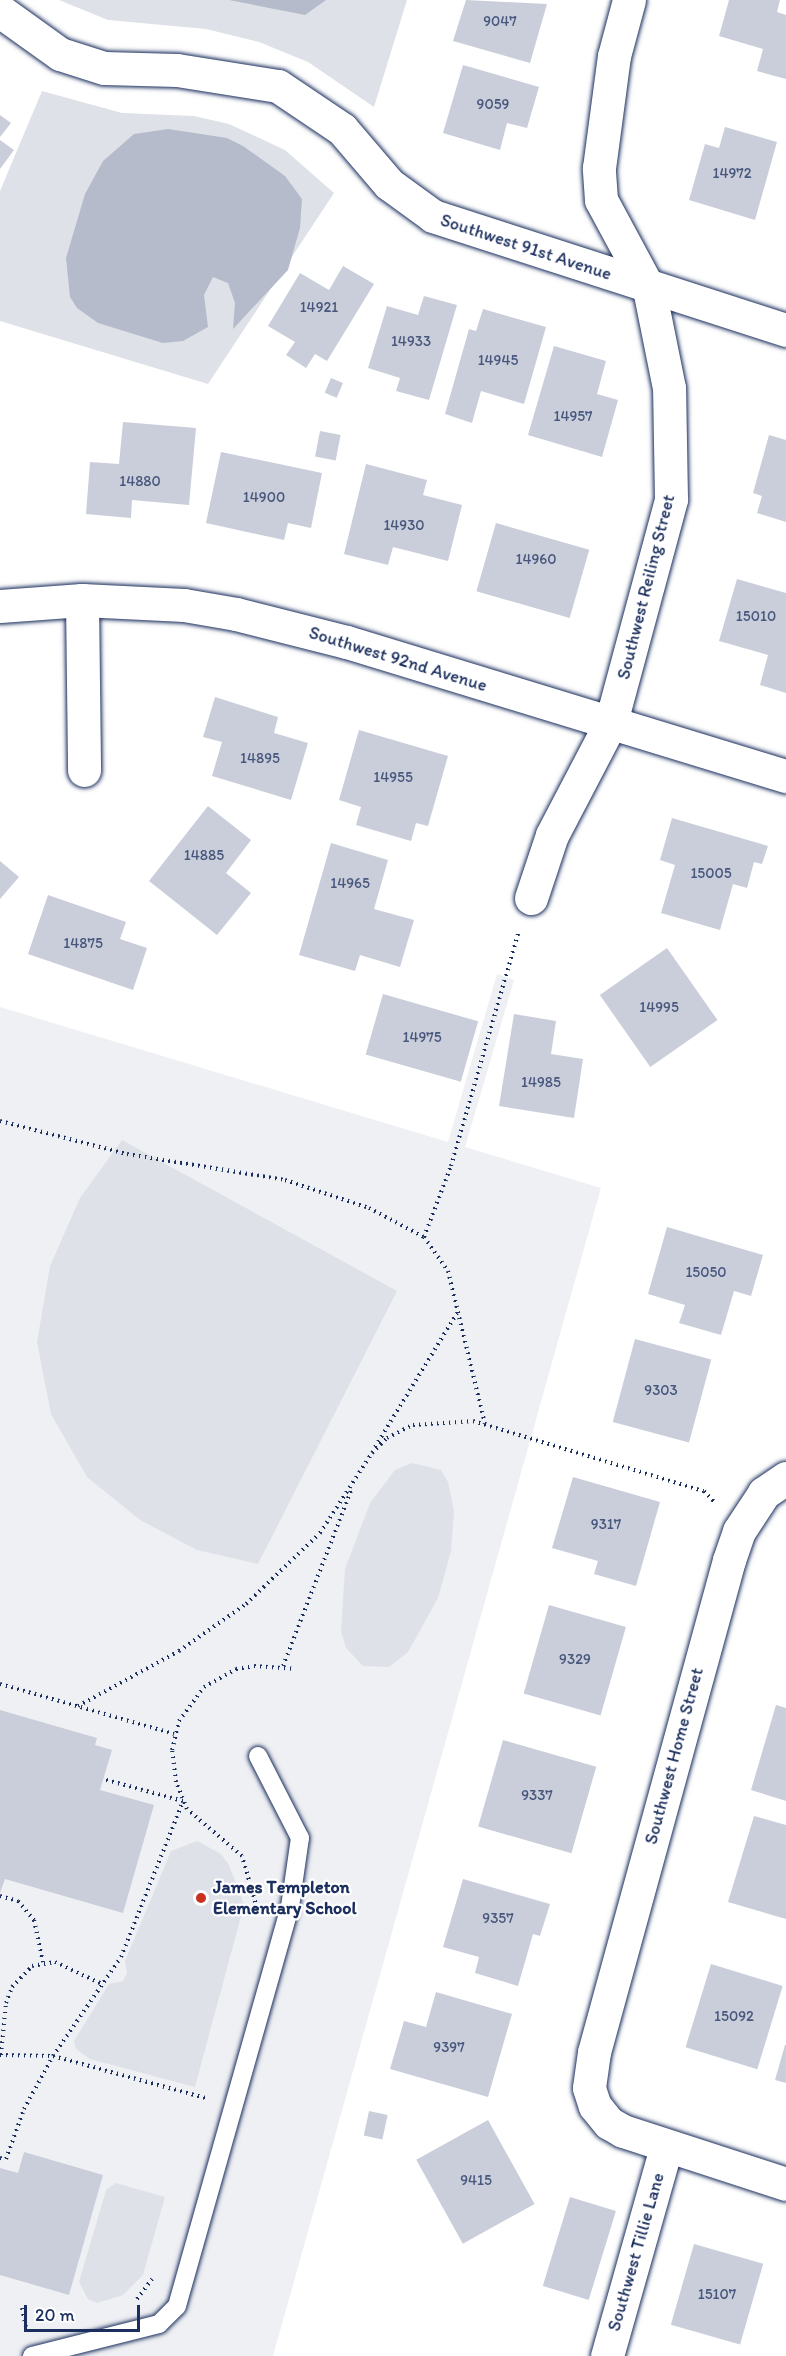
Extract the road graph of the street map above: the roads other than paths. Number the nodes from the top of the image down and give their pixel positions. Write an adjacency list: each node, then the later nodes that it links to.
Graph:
1 (629, 0): 3 (street, Southwest Reiling Street)
2 (0, 12): 3 (street, Southwest 91st Avenue)
3 (649, 289): 4 (street, Southwest 91st Avenue); 7 (street, Southwest Reiling Street)
4 (786, 330)
5 (82, 600): 6 (street, Southwest 92nd Avenue); 7 (street, Southwest 92nd Avenue); 8 (street)
6 (0, 606)
7 (611, 722): 9 (street, Southwest 92nd Avenue); 10 (street, Southwest Reiling Street)
8 (84, 770)
9 (786, 776)
10 (531, 898)
11 (786, 1478): 13 (street, Southwest Home Street)
12 (258, 1756): 15 (lane)
13 (666, 2148): 14 (street, Southwest Home Street); 16 (street, Southwest Tillie Lane)
14 (786, 2184)
15 (32, 2356)
16 (607, 2356)

